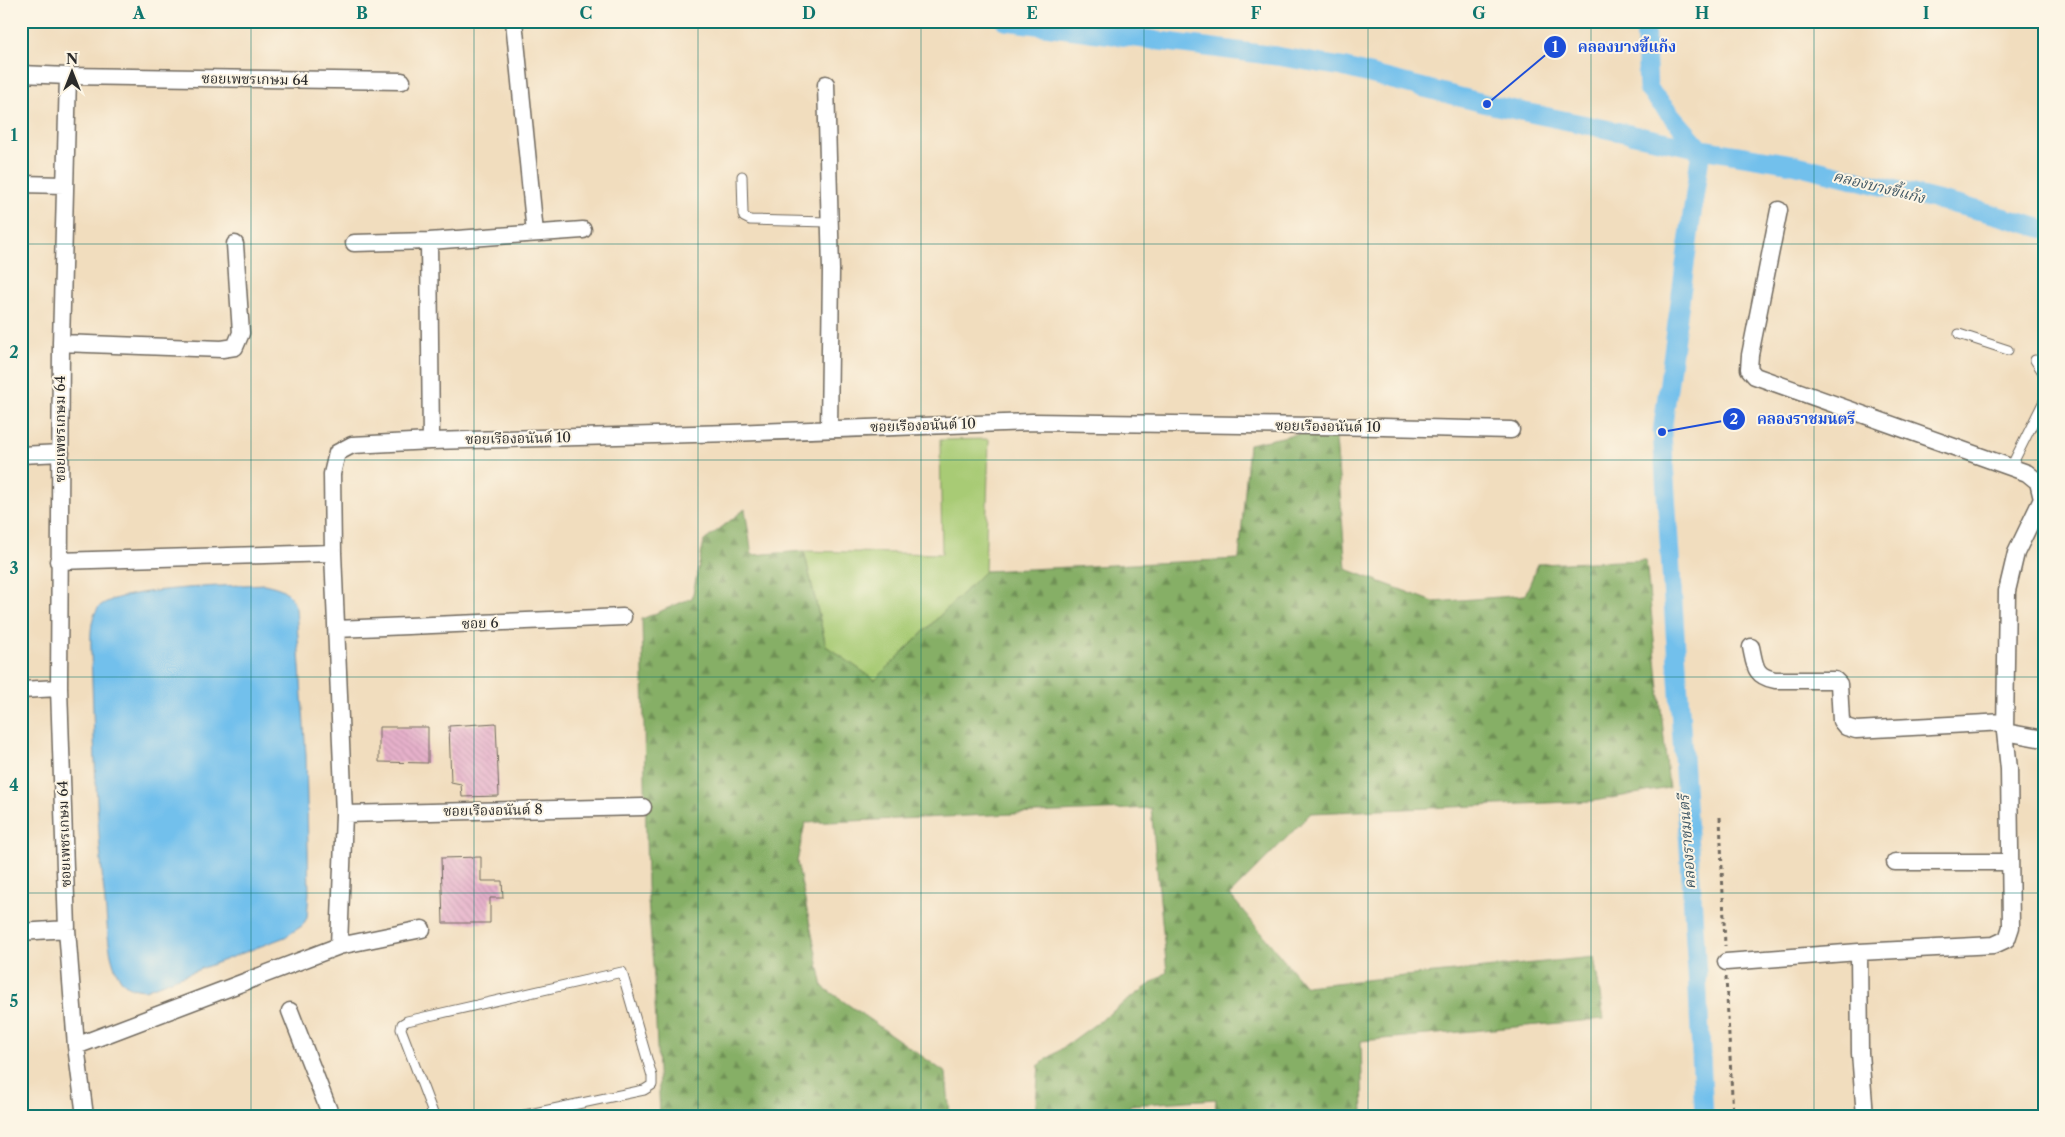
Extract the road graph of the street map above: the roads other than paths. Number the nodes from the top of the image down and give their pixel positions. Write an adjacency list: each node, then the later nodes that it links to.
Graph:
1 (514, 21): 12 (street)
2 (21, 74): 3 (street)
3 (68, 76): 4 (street, ซอยเพชรเกษม 64); 8 (street, ซอยเพชรเกษม 64)
4 (402, 81)
5 (826, 84): 10 (street)
6 (742, 176): 10 (lane)
7 (21, 184): 8 (street)
8 (64, 184): 17 (street, ซอยเพชรเกษม 64)
9 (1779, 210): 27 (street)
10 (829, 222): 22 (street)
11 (583, 230): 12 (street)
12 (535, 233): 13 (street)
13 (429, 241): 14 (street); 24 (street)
14 (354, 243)
15 (235, 244): 17 (street)
16 (1959, 334): 18 (lane)
17 (61, 343): 25 (street, ซอยเพชรเกษม 64)
18 (2008, 350)
19 (2035, 360): 20 (lane)
20 (2044, 374)
21 (2044, 401): 27 (lane)
22 (829, 429): 23 (street, ซอยเรืองอนันต์ 10); 24 (street, ซอยเรืองอนันต์ 10)
23 (1511, 430)
24 (431, 441): 28 (street, ซอยเรืองอนันต์ 10)
25 (61, 453): 26 (street); 29 (street, ซอยเพชรเกษม 64)
26 (21, 455)
27 (2011, 467): 35 (street)
28 (333, 553): 29 (street); 31 (street)
29 (58, 561): 33 (street, ซอยเพชรเกษม 64)
30 (623, 617): 31 (street, ซอย 6)
31 (336, 629): 38 (street)
32 (1751, 647): 35 (street)
33 (59, 688): 34 (street); 41 (street, ซอยเพชรเกษม 64)
34 (21, 690)
35 (2005, 727): 36 (street); 40 (street)
36 (2044, 739)
37 (643, 807): 38 (street, ซอยเรืองอนันต์ 8)
38 (344, 814): 44 (street)
39 (1895, 862): 40 (street)
40 (2009, 862): 45 (street)
41 (68, 929): 43 (street); 48 (street, ซอยเพชรเกษม 64)
42 (422, 929): 44 (street)
43 (21, 932)
44 (339, 946): 48 (street)
45 (1859, 952): 46 (street); 53 (street)
46 (1726, 962)
47 (290, 1011): 50 (street)
48 (76, 1046): 49 (street, ซอยเพชรเกษม 64)
49 (85, 1116)
50 (331, 1116)
51 (434, 1116): 52 (lane)
52 (520, 1116)
53 (1865, 1116)

